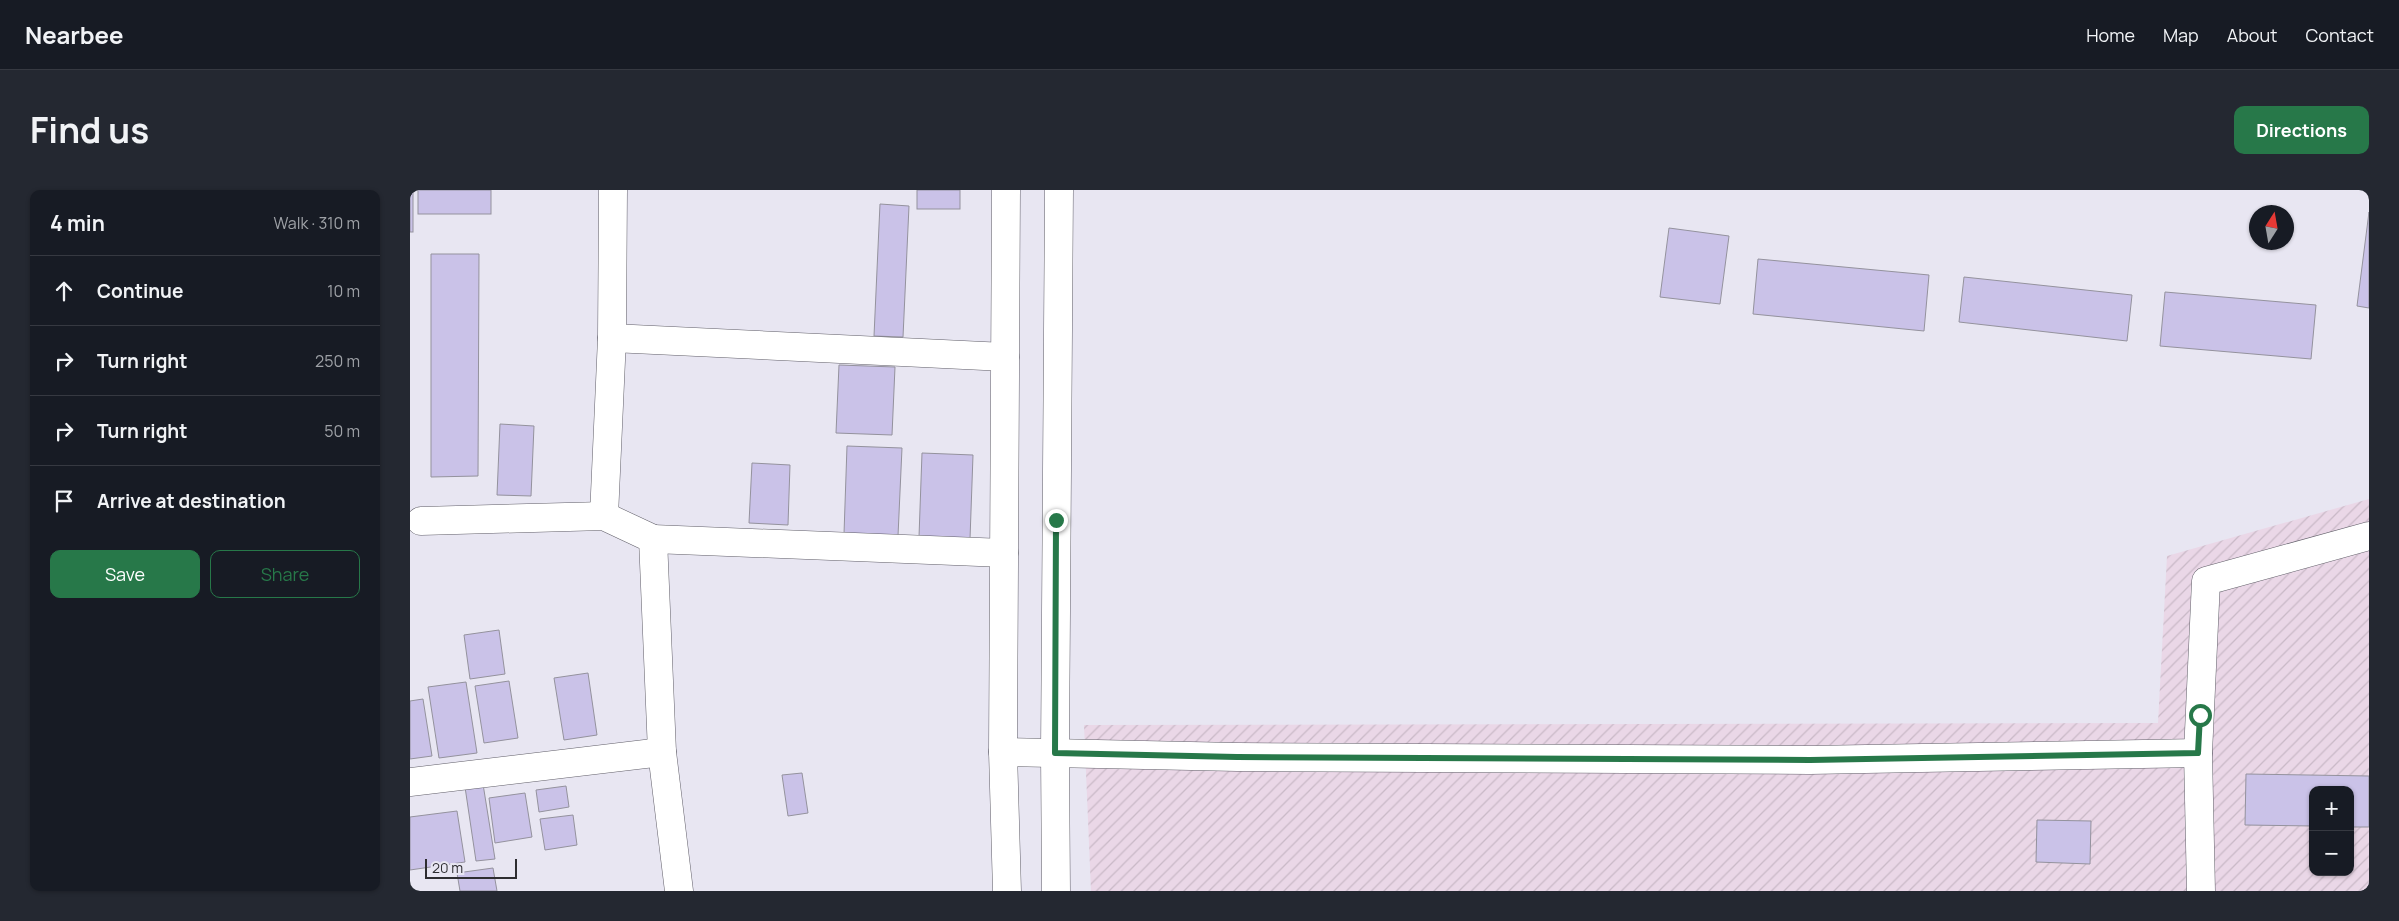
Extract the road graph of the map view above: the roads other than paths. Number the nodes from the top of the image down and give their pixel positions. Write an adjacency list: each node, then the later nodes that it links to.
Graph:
1 (613, 190): 4 (street)
2 (1006, 190): 5 (street)
3 (1059, 190): 13 (street)
4 (612, 338): 5 (street); 6 (street)
5 (1005, 357): 10 (street)
6 (604, 516): 7 (street); 9 (street)
7 (421, 521)
8 (2369, 536): 14 (street)
9 (653, 539): 10 (street); 11 (street)
10 (1004, 553): 12 (street)
11 (662, 752): 15 (street); 16 (street)
12 (1003, 752): 13 (street); 17 (street)
13 (1055, 753): 14 (street); 18 (street)
14 (2198, 753): 19 (street)
15 (410, 782)
16 (679, 891)
17 (1008, 891)
18 (1056, 891)
19 (2201, 891)

